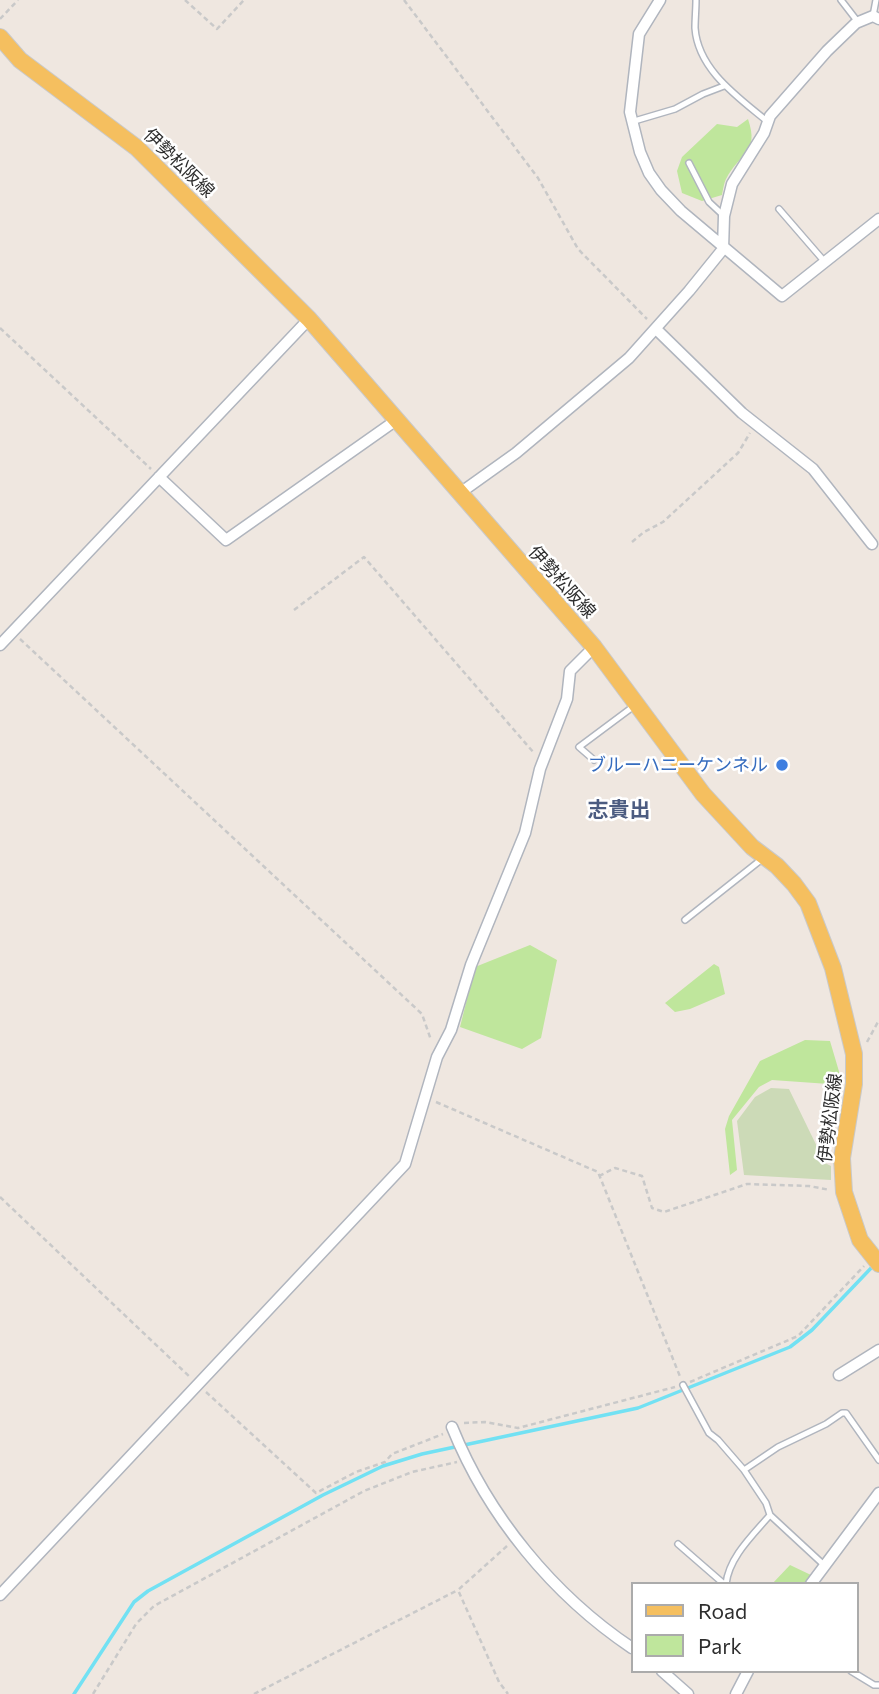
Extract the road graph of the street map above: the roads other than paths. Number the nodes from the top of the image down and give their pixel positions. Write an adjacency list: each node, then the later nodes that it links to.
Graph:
1 (660, 0): 9 (street)
2 (696, 0): 8 (lane)
3 (841, 0): 6 (lane)
4 (876, 0): 5 (lane)
5 (876, 17): 6 (street)
6 (858, 22): 10 (street)
7 (0, 37): 17 (main road, 伊勢松阪線)
8 (724, 86): 9 (lane); 10 (lane)
9 (631, 122): 15 (street)
10 (768, 122): 13 (street)
11 (690, 163): 13 (lane)
12 (779, 209): 16 (lane)
13 (724, 216): 15 (street)
14 (879, 219): 16 (street)
15 (723, 249): 16 (street); 18 (street)
16 (824, 261)
17 (309, 319): 19 (main road, 伊勢松阪線); 20 (street)
18 (656, 329): 21 (street); 22 (street)
19 (395, 421): 20 (street); 21 (main road, 伊勢松阪線)
20 (159, 477): 23 (street)
21 (460, 493): 24 (main road, 伊勢松阪線)
22 (872, 544)
23 (0, 645)
24 (594, 647): 25 (main road, 伊勢松阪線); 43 (street)
25 (637, 704): 26 (lane); 27 (main road, 伊勢松阪線)
26 (594, 760)
27 (765, 857): 28 (lane); 29 (main road, 伊勢松阪線)
28 (685, 920)
29 (875, 1261)
30 (879, 1350): 31 (street)
31 (839, 1375)
32 (685, 1389): 35 (lane)
33 (453, 1427): 44 (street)
34 (879, 1460): 35 (lane)
35 (744, 1470): 37 (lane)
36 (879, 1493): 39 (street)
37 (770, 1515): 39 (lane); 41 (lane)
38 (678, 1544): 40 (lane)
39 (824, 1565): 42 (street)
40 (723, 1582)
41 (725, 1582)
42 (812, 1582)
43 (0, 1595)
44 (630, 1647)
45 (664, 1673): 49 (street)
46 (747, 1673): 50 (street)
47 (855, 1673): 48 (lane)
48 (879, 1685)
49 (688, 1694)
50 (736, 1694)

